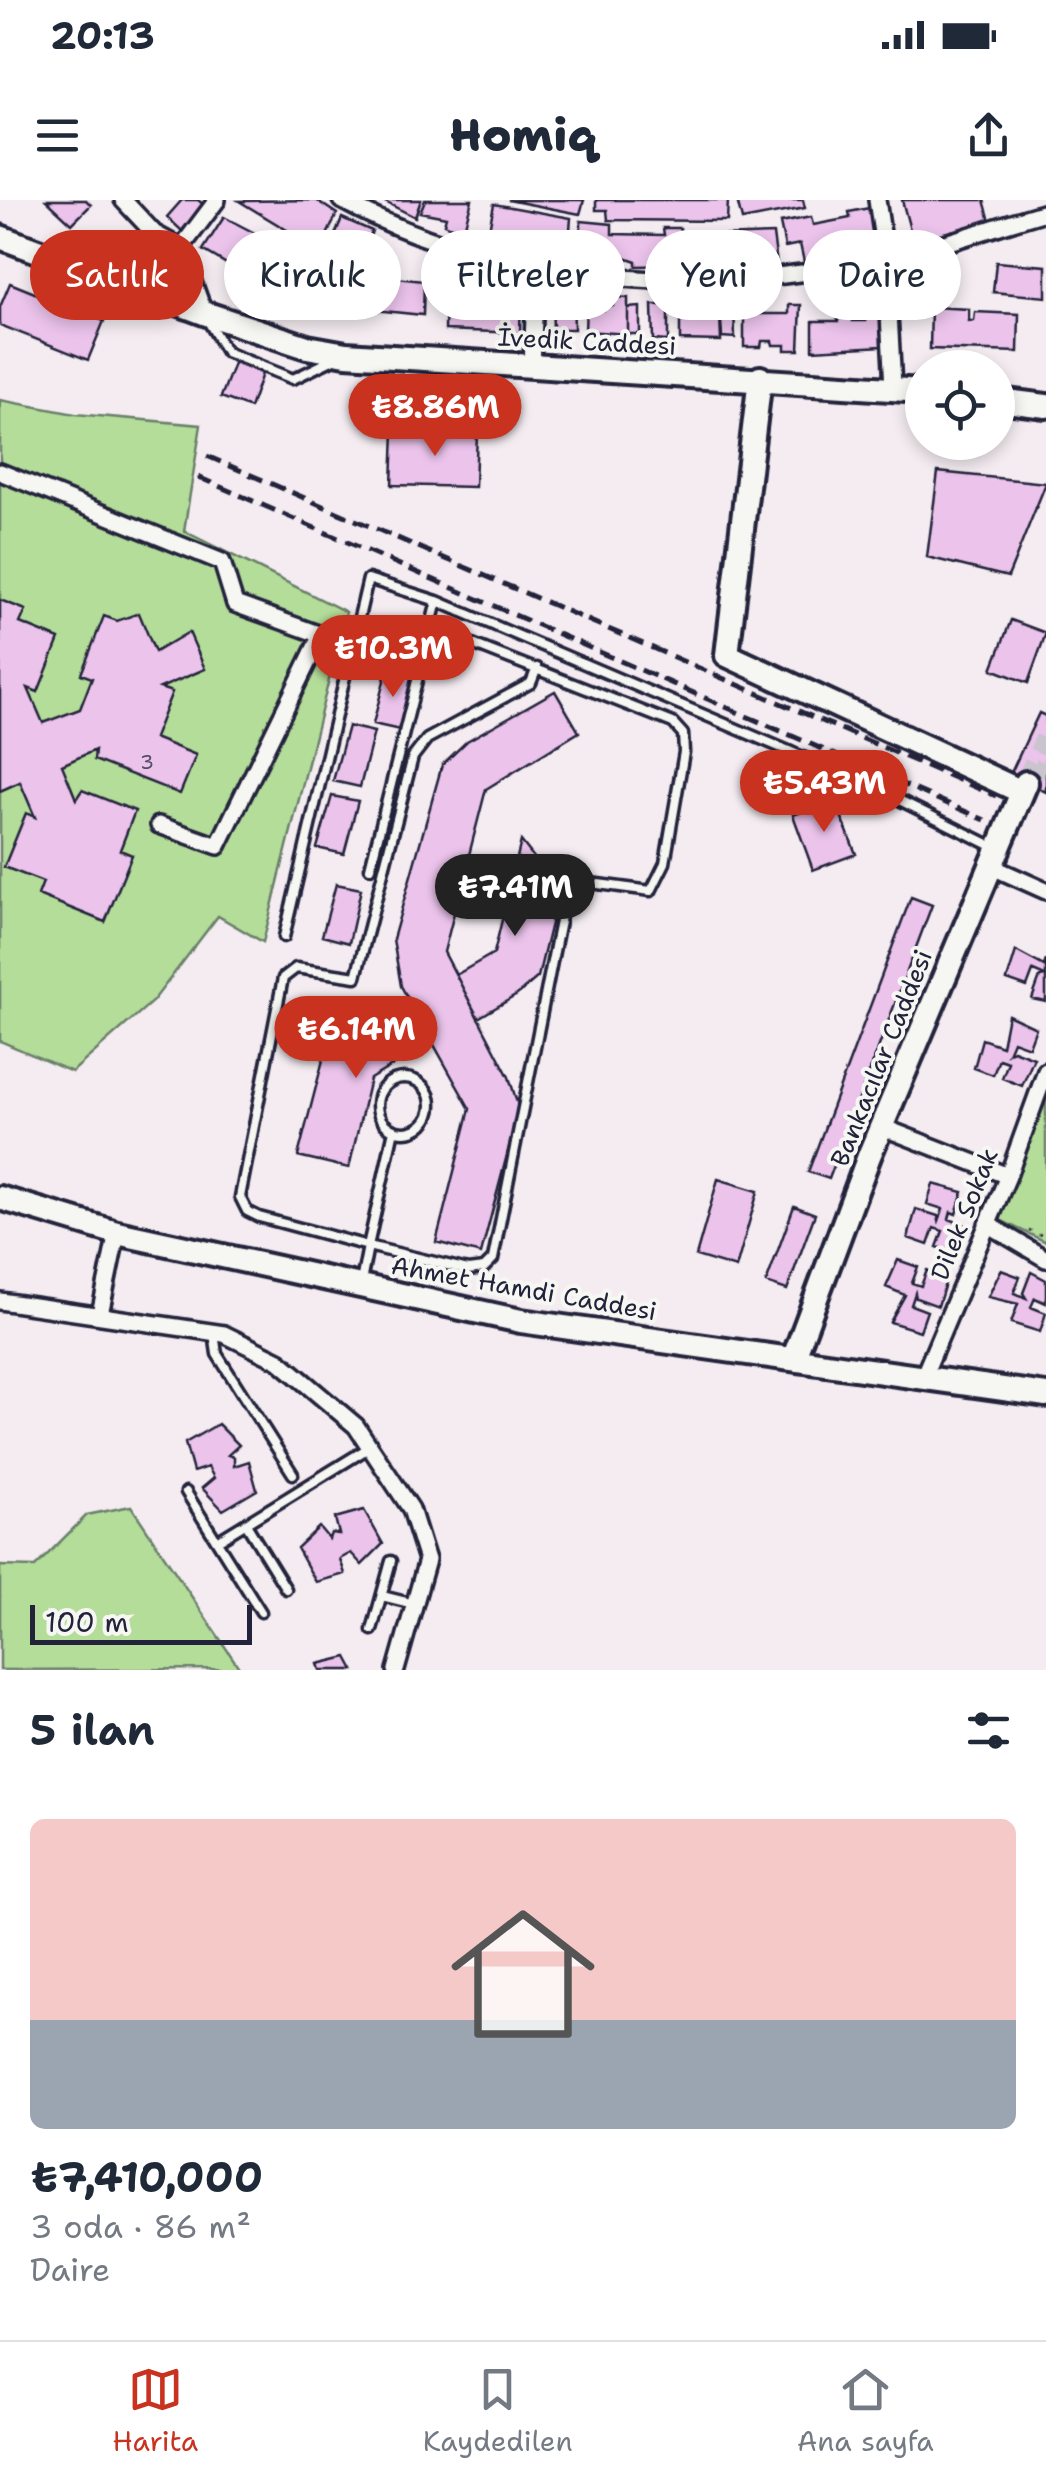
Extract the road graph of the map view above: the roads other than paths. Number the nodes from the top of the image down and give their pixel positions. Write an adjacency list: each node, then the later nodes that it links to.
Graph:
1 (123, 200): 7 (street)
2 (217, 200): 8 (street)
3 (341, 200): 10 (street)
4 (877, 200): 9 (street)
5 (1046, 212): 12 (street)
6 (0, 222): 13 (street, İvedik Caddesi)
7 (151, 230)
8 (194, 230)
9 (882, 230)
10 (421, 235)
11 (0, 237): 13 (street, İvedik Caddesi)
12 (961, 237)
13 (26, 245): 14 (street, İvedik Caddesi)
14 (30, 247)
15 (803, 273): 16 (street)
16 (625, 276)
17 (204, 313): 20 (street, İvedik Caddesi); 20 (lane)
18 (534, 320): 21 (street)
19 (890, 320): 23 (street)
20 (346, 354): 21 (street, İvedik Caddesi)
21 (532, 366): 22 (street, İvedik Caddesi)
22 (760, 378): 23 (street, İvedik Caddesi); 32 (street, Bankacılar Caddesi)
23 (894, 387): 24 (street, İvedik Caddesi)
24 (905, 389)
25 (1015, 402): 26 (street)
26 (1046, 406)
27 (0, 472): 31 (street)
28 (437, 601): 32 (lane); 33 (lane); 35 (lane)
29 (452, 636): 30 (lane)
30 (537, 668): 43 (lane); 43 (lane)
31 (159, 825)
32 (992, 856): 34 (street); 37 (street, Bankacılar Caddesi)
33 (370, 868)
34 (1046, 891)
35 (284, 937)
36 (1046, 1071): 39 (street, Dilek Sokak)
37 (882, 1127): 39 (street); 49 (street, Bankacılar Caddesi)
38 (394, 1130): 38 (lane); 43 (lane)
39 (1008, 1176): 41 (street, Dilek Sokak)
40 (0, 1198): 42 (street, Ahmet Hamdi Caddesi)
41 (987, 1224): 44 (street); 50 (street, Dilek Sokak)
42 (117, 1233): 45 (street, Ahmet Hamdi Caddesi); 47 (street)
43 (368, 1246): 45 (lane)
44 (1046, 1258)
45 (360, 1286): 49 (street, Ahmet Hamdi Caddesi)
46 (0, 1301): 47 (street)
47 (100, 1314): 48 (street)
48 (214, 1333): 52 (street); 53 (lane)
49 (794, 1357): 50 (street, Ahmet Hamdi Caddesi)
50 (924, 1375): 51 (street, Ahmet Hamdi Caddesi)
51 (1046, 1395)
52 (370, 1447): 55 (lane); 60 (street)
53 (293, 1474)
54 (186, 1492): 56 (lane)
55 (246, 1524): 56 (lane); 58 (lane)
56 (217, 1542): 61 (lane)
57 (391, 1560): 59 (lane)
58 (286, 1589)
59 (382, 1596): 60 (lane); 62 (lane)
60 (414, 1604): 63 (street)
61 (261, 1612)
62 (372, 1630)
63 (396, 1670)

